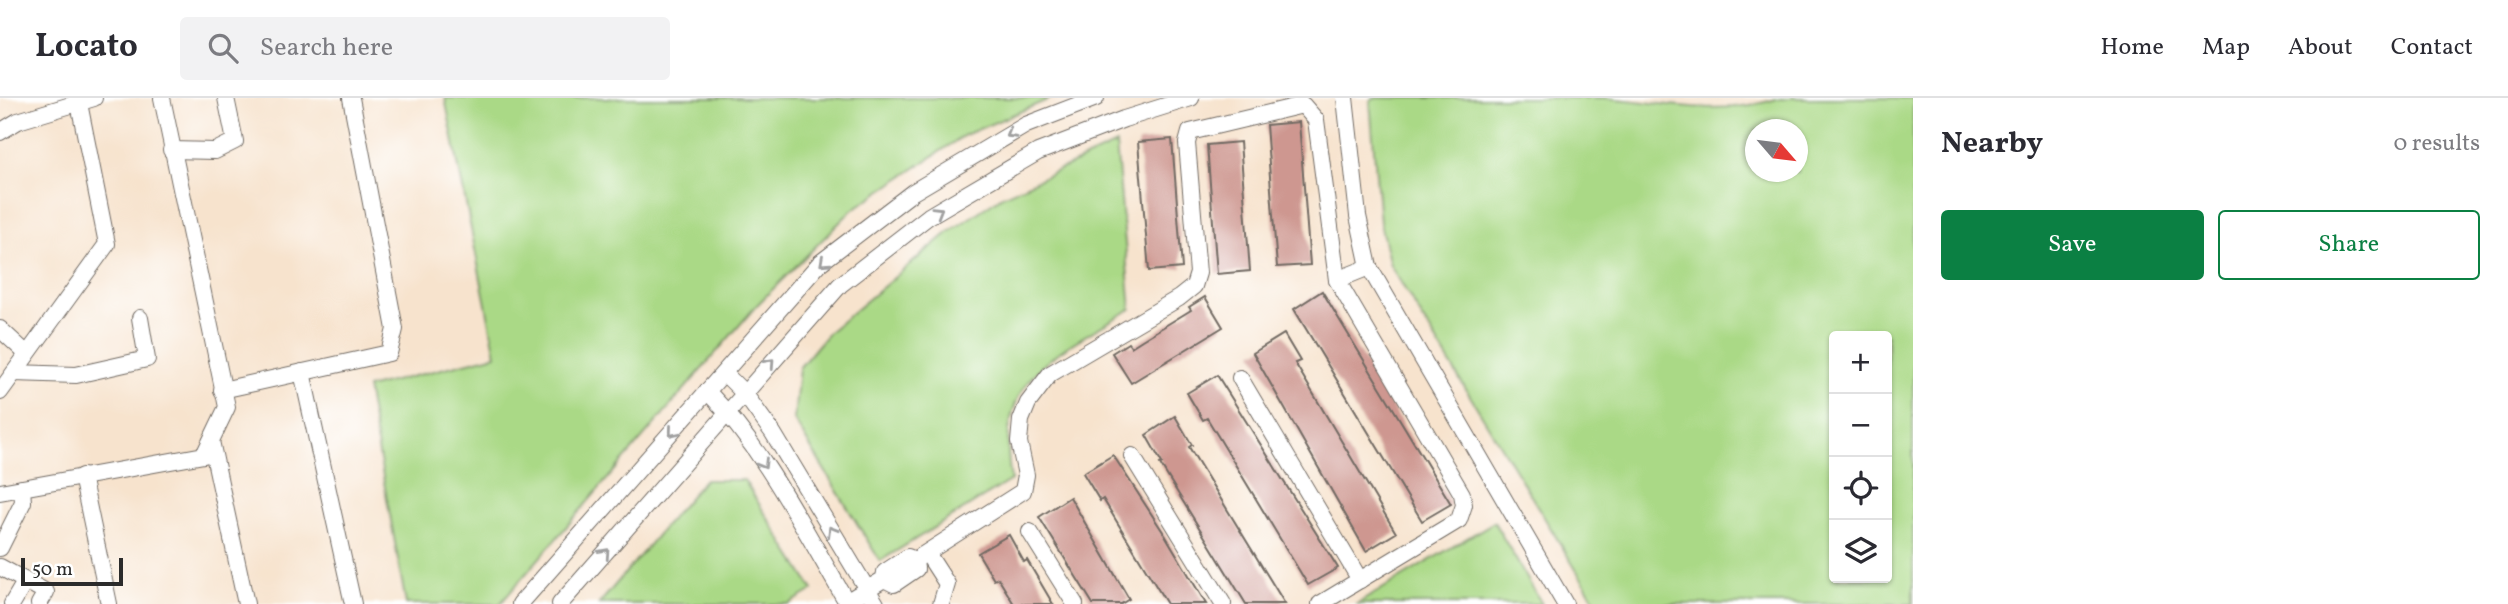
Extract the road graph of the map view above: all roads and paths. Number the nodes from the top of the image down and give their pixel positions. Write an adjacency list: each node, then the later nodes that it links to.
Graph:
1 (162, 98): 9 (street)
2 (226, 98): 9 (street)
3 (351, 98): 15 (street)
4 (1096, 98): 17 (street, one-way to 17)
5 (1191, 98): 22 (street, one-way to 5)
6 (1345, 98): 10 (street)
7 (87, 101): 8 (street); 14 (street)
8 (0, 132)
9 (171, 150): 19 (street)
10 (1369, 267): 11 (street); 49 (street)
11 (1337, 279): 31 (street); 33 (street)
12 (140, 318): 16 (street)
13 (0, 329): 14 (street)
14 (27, 354): 16 (street)
15 (302, 372): 19 (street); 41 (street)
16 (14, 373): 21 (street)
17 (724, 373): 20 (street); 22 (street)
18 (1240, 378): 33 (street)
19 (222, 390): 24 (street)
20 (707, 391): 23 (street); 42 (street, one-way to 42)
21 (0, 392)
22 (744, 393): 23 (street); 35 (street, one-way to 22)
23 (728, 412): 36 (street, one-way to 36); 43 (street, one-way to 23)
24 (211, 441): 26 (street); 40 (street)
25 (1132, 456): 47 (street)
26 (82, 476): 27 (street); 39 (street)
27 (22, 488): 28 (street); 30 (street)
28 (0, 492)
29 (1030, 532): 46 (street)
30 (0, 548)
31 (921, 556): 35 (street); 45 (street)
32 (0, 567): 34 (street)
33 (1360, 580): 48 (street)
34 (25, 582): 37 (street); 38 (street)
35 (867, 589): 36 (street); 44 (street)
36 (847, 603)
37 (12, 604)
38 (39, 604)
39 (109, 604)
40 (246, 604)
41 (354, 604)
42 (520, 604)
43 (560, 604)
44 (876, 604)
45 (941, 604)
46 (1075, 604)
47 (1223, 604)
48 (1320, 604)
49 (1565, 604)

